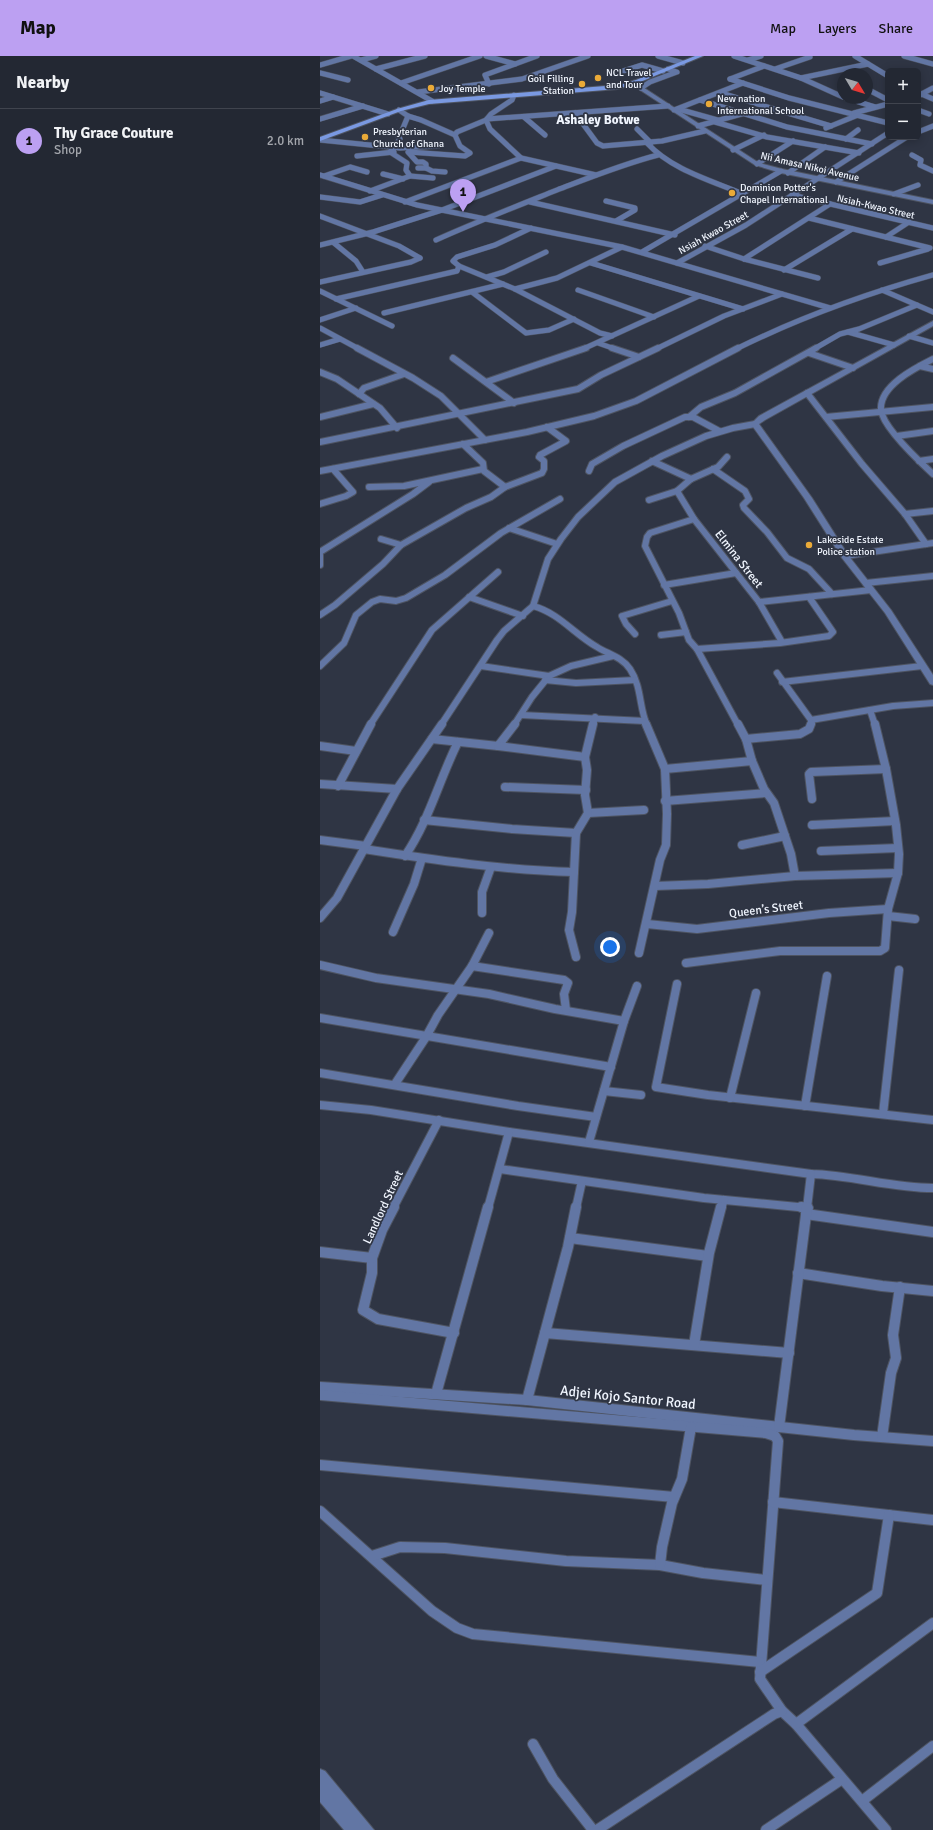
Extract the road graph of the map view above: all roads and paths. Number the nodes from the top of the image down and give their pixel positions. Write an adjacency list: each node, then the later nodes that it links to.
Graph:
1 (352, 56): 15 (street); 21 (street)
2 (376, 56): 15 (street)
3 (425, 56): 23 (street)
4 (480, 56): 33 (street)
5 (486, 56): 18 (street)
6 (537, 56): 18 (street)
7 (588, 56): 36 (street)
8 (658, 56): 17 (street)
9 (700, 56): 17 (main road)
10 (734, 56): 16 (street)
11 (760, 56): 16 (street)
12 (806, 56): 24 (street)
13 (855, 56): 19 (street)
14 (904, 56): 20 (street)
15 (361, 60): 23 (street)
16 (748, 60): 22 (street)
17 (683, 63): 25 (main road)
18 (515, 64): 36 (street)
19 (868, 64): 26 (street); 30 (street)
20 (933, 64)
21 (320, 65)
22 (764, 66): 24 (street); 35 (street)
23 (376, 69): 33 (street)
24 (776, 69): 31 (street)
25 (666, 70): 27 (street); 34 (main road); 37 (street)
26 (834, 71): 28 (street); 31 (street)
27 (620, 72)
28 (837, 73)
29 (321, 74): 32 (street)
30 (885, 74)
31 (801, 78): 43 (street)
32 (348, 80)
33 (401, 83): 39 (street)
34 (633, 83): 37 (street, Nii Amasa Nikoi Avenue); 45 (main road)
35 (743, 83): 42 (street); 68 (street)
36 (489, 84): 39 (street)
37 (641, 88): 60 (street, Nii Amasa Nikoi Avenue)
38 (933, 88): 44 (street)
39 (418, 92): 54 (street)
40 (873, 92): 49 (street)
41 (320, 93): 47 (street)
42 (720, 93): 48 (street); 53 (street)
43 (837, 93)
44 (921, 94)
45 (514, 95): 54 (main road); 73 (street)
46 (921, 95): 51 (street)
47 (334, 97): 52 (street); 59 (street)
48 (735, 97): 50 (street); 78 (street)
49 (885, 98)
50 (728, 99)
51 (933, 99)
52 (320, 100)
53 (700, 100): 57 (street); 62 (street)
54 (432, 101): 63 (main road)
55 (722, 102): 57 (street)
56 (866, 104): 61 (street)
57 (715, 105): 66 (street)
58 (885, 105): 61 (street)
59 (363, 106): 67 (street); 72 (street)
60 (668, 106): 62 (street, Nii Amasa Nikoi Avenue); 65 (street)
61 (876, 107): 68 (street)
62 (676, 109): 74 (street); 77 (street, Nii Amasa Nikoi Avenue)
63 (399, 110): 67 (main road); 70 (street)
64 (921, 111): 69 (street)
65 (575, 113): 71 (street); 93 (street)
66 (745, 113): 74 (street); 84 (street)
67 (388, 114): 90 (main road)
68 (856, 114): 76 (street); 78 (street)
69 (929, 114)
70 (408, 116): 85 (street); 96 (street)
71 (524, 117): 73 (street); 86 (street)
72 (320, 119)
73 (487, 120): 85 (street); 105 (street)
74 (721, 121): 75 (street)
75 (715, 122): 77 (street); 87 (street)
76 (885, 122)
77 (698, 126): 83 (street, Nii Amasa Nikoi Avenue)
78 (831, 126): 84 (street)
79 (933, 126): 82 (street)
80 (637, 129): 93 (street)
81 (858, 130): 89 (street)
82 (921, 130)
83 (705, 131): 93 (street); 98 (street, Nii Amasa Nikoi Avenue)
84 (815, 133): 89 (street)
85 (455, 135): 100 (street)
86 (545, 135)
87 (764, 135): 92 (street); 98 (street)
88 (885, 135): 94 (street, Nsiah Kwao Street)
89 (846, 139): 94 (street)
90 (320, 140): 96 (street)
91 (901, 140): 124 (street)
92 (794, 141): 97 (street); 108 (street)
93 (649, 143): 103 (street)
94 (872, 144): 101 (street, Nsiah Kwao Street)
95 (438, 146): 96 (street)
96 (393, 147): 99 (street)
97 (825, 147): 101 (street); 116 (street)
98 (733, 150): 108 (street, Nii Amasa Nikoi Avenue)
99 (390, 152): 100 (street); 104 (street); 107 (street)
100 (409, 152): 106 (street)
101 (859, 153): 123 (street, Nsiah Kwao Street)
102 (912, 154): 113 (street)
103 (658, 155): 119 (street); 127 (street)
104 (357, 156)
105 (522, 158): 109 (street); 133 (street)
106 (417, 162): 107 (street); 111 (street)
107 (407, 163): 120 (street)
108 (757, 164): 112 (street, Nii Amasa Nikoi Avenue)
109 (556, 166): 119 (street); 137 (street)
110 (418, 168): 111 (street)
111 (426, 168): 115 (street)
112 (782, 171): 116 (street, Nii Amasa Nikoi Avenue); 127 (street)
113 (933, 171)
114 (367, 172): 118 (street)
115 (445, 172)
116 (788, 173): 123 (street, Nii Amasa Nikoi Avenue)
117 (383, 174): 122 (street)
118 (322, 175): 126 (street)
119 (596, 175): 134 (street)
120 (410, 176): 121 (street); 122 (street)
121 (433, 178)
122 (404, 179): 126 (street)
123 (819, 179): 124 (street, Nii Amasa Nikoi Avenue); 130 (street, Nsiah Kwao Street)
124 (836, 182): 128 (street, Nii Amasa Nikoi Avenue)
125 (918, 185): 128 (street)
126 (370, 191): 129 (street)
127 (743, 194): 147 (street)
128 (894, 194): 135 (street, Nii Amasa Nikoi Avenue)
129 (382, 195): 131 (street); 133 (street)
130 (792, 195): 136 (street, Nsiah-Kwao Street); 152 (street, Nsiah Kwao Street)
131 (320, 197)
132 (606, 201): 141 (street)
133 (405, 202): 137 (street)
134 (529, 202): 140 (street); 141 (street)
135 (933, 202)
136 (830, 204): 139 (street); 142 (street, Nsiah-Kwao Street)
137 (442, 210): 140 (street); 146 (street)
138 (320, 216): 146 (street)
139 (809, 218): 145 (street); 157 (street)
140 (484, 219): 143 (street); 149 (street)
141 (616, 221): 147 (street)
142 (909, 222): 144 (street, Nsiah-Kwao Street); 148 (street)
143 (531, 228): 153 (street); 161 (street)
144 (933, 228)
145 (852, 229): 148 (street); 162 (street)
146 (367, 234): 150 (street); 163 (street)
147 (675, 235): 156 (street)
148 (886, 238): 154 (street)
149 (436, 240)
150 (334, 243): 151 (street); 163 (street)
151 (320, 245)
152 (705, 246): 157 (street); 159 (street, Nsiah Kwao Street)
153 (622, 247): 156 (street); 158 (street)
154 (932, 248): 160 (street)
155 (546, 252): 166 (street)
156 (642, 252): 159 (street)
157 (744, 259): 162 (street)
158 (591, 263): 171 (street); 177 (street)
159 (677, 263): 176 (street)
160 (880, 263)
161 (459, 266): 166 (street); 178 (street)
162 (784, 270): 167 (street)
163 (363, 272): 168 (street)
164 (320, 275): 168 (street)
165 (932, 276): 173 (street)
166 (487, 277): 170 (street)
167 (818, 278)
168 (327, 280): 169 (street)
169 (320, 282)
170 (503, 284): 171 (street); 175 (street)
171 (515, 289): 186 (street)
172 (578, 290): 185 (street)
173 (882, 290): 179 (street); 181 (street)
174 (320, 291): 178 (street)
175 (472, 292): 184 (street); 186 (street)
176 (782, 294): 181 (street); 182 (street)
177 (699, 296): 182 (street); 185 (street)
178 (336, 299): 180 (street)
179 (917, 305): 183 (street); 191 (street)
180 (356, 308): 187 (street); 189 (street)
181 (830, 308): 220 (street)
182 (743, 309): 200 (street)
183 (933, 312)
184 (384, 313)
185 (654, 317): 192 (street)
186 (574, 319): 192 (street)
187 (320, 320)
188 (933, 323): 193 (street)
189 (392, 326)
190 (320, 328): 194 (street)
191 (848, 332): 197 (street); 199 (street)
192 (612, 336): 195 (street)
193 (909, 336): 196 (street); 197 (street)
194 (340, 339): 198 (street); 207 (street)
195 (598, 343): 200 (street); 208 (street)
196 (933, 343)
197 (894, 345): 204 (street)
198 (320, 346)
199 (809, 353): 204 (street); 217 (street)
200 (639, 357): 211 (street)
201 (453, 358): 208 (street)
202 (933, 359): 203 (street)
203 (920, 366): 205 (street); 214 (street)
204 (853, 368): 210 (street)
205 (933, 370)
206 (320, 372): 209 (street)
207 (404, 374): 209 (street); 215 (street)
208 (486, 382): 211 (street)
209 (359, 394): 212 (street)
210 (807, 394): 218 (street); 219 (street)
211 (514, 403): 215 (street)
212 (372, 404): 216 (street); 221 (street)
213 (933, 407): 214 (street)
214 (880, 412): 218 (street); 224 (street)
215 (460, 414): 221 (street); 225 (street)
216 (320, 417)
217 (689, 417): 222 (street); 236 (street)
218 (826, 417): 249 (street)
219 (755, 424): 222 (street); 257 (street)
220 (546, 427): 225 (street); 242 (street)
221 (397, 428): 226 (street)
222 (719, 431): 230 (street)
223 (933, 431): 224 (street)
224 (897, 436): 231 (street)
225 (485, 440): 227 (street)
226 (320, 442)
227 (463, 444): 232 (street); 233 (street)
228 (727, 457): 234 (street)
229 (933, 459): 231 (street)
230 (652, 461): 238 (street); 253 (street)
231 (919, 461): 237 (street)
232 (333, 469): 235 (street); 247 (street)
233 (483, 469): 239 (street); 242 (street)
234 (714, 469): 238 (street); 264 (street)
235 (320, 471)
236 (589, 471)
237 (933, 474)
238 (691, 479): 243 (street)
239 (429, 482): 240 (street); 244 (street)
240 (404, 486): 241 (street); 244 (street)
241 (368, 487)
242 (505, 487): 255 (street)
243 (677, 491): 246 (street); 250 (street, Elmina Street)
244 (413, 494): 256 (street)
245 (560, 499): 251 (street)
246 (649, 500)
247 (320, 504)
248 (933, 511): 249 (street)
249 (905, 514): 254 (street)
250 (694, 519): 260 (street, Elmina Street); 262 (street)
251 (509, 528): 253 (street); 278 (street)
252 (381, 538): 255 (street)
253 (557, 544): 269 (street)
254 (929, 544): 257 (street)
255 (401, 545): 270 (street)
256 (320, 554): 258 (street)
257 (845, 556): 263 (street)
258 (320, 565)
259 (498, 572): 266 (street)
260 (736, 573): 262 (street); 268 (street, Elmina Street)
261 (932, 577): 263 (street)
262 (664, 585): 267 (street)
263 (869, 586): 264 (street); 280 (street)
264 (832, 594): 265 (street)
265 (809, 596): 268 (street); 275 (street)
266 (469, 597): 271 (street); 297 (street)
267 (672, 601): 272 (street); 273 (street)
268 (759, 602): 275 (street, Elmina Street)
269 (533, 606): 271 (street); 277 (street)
270 (320, 615)
271 (523, 616): 279 (street)
272 (686, 632): 274 (street); 276 (street)
273 (635, 634)
274 (661, 635)
275 (782, 642): 276 (street)
276 (697, 650): 293 (street)
277 (614, 656): 282 (street); 283 (street)
278 (320, 666)
279 (481, 666): 282 (street); 292 (street)
280 (922, 666): 284 (street); 285 (street)
281 (777, 672): 284 (street)
282 (547, 678): 283 (street); 288 (street)
283 (635, 680): 291 (street)
284 (782, 682): 290 (street)
285 (933, 682)
286 (933, 702): 287 (street)
287 (870, 710): 290 (street); 301 (street)
288 (521, 715): 289 (street); 296 (street)
289 (595, 718): 291 (street); 298 (street)
290 (811, 720): 293 (street)
291 (646, 721): 300 (street)
292 (432, 739): 294 (street); 305 (street)
293 (746, 739): 299 (street)
294 (458, 742): 296 (street); 312 (street)
295 (320, 746): 297 (street)
296 (498, 746): 298 (street)
297 (356, 751): 303 (street)
298 (585, 757): 306 (street)
299 (752, 761): 300 (street); 307 (street)
300 (665, 769): 309 (street)
301 (886, 769): 308 (street); 313 (street)
302 (320, 784): 303 (street)
303 (338, 786): 305 (street)
304 (505, 787): 306 (street)
305 (397, 789): 319 (street)
306 (586, 790): 311 (street)
307 (766, 793): 309 (street); 316 (street)
308 (812, 799)
309 (665, 801): 328 (street)
310 (644, 810): 311 (street)
311 (588, 813): 315 (street)
312 (424, 820): 315 (street); 322 (street)
313 (895, 821): 314 (street); 320 (street)
314 (812, 825)
315 (576, 833): 325 (street)
316 (785, 836): 318 (street); 327 (street)
317 (320, 840): 319 (street)
318 (742, 845)
319 (365, 848): 322 (street); 331 (street)
320 (898, 848): 321 (street); 326 (street)
321 (821, 851)
322 (405, 856): 323 (street)
323 (422, 858): 324 (street); 334 (street)
324 (491, 867): 325 (street); 329 (street)
325 (574, 872): 337 (street)
326 (898, 873): 327 (street); 330 (street)
327 (795, 876): 328 (street)
328 (655, 886): 333 (street)
329 (482, 913)
330 (888, 913): 332 (street, Queen’s Street); 333 (street, Queen’s Street); 338 (street)
331 (320, 918)
332 (914, 919)
333 (647, 924): 336 (street)
334 (393, 932)
335 (489, 933): 340 (street)
336 (639, 954)
337 (576, 957)
338 (686, 963)
339 (320, 966): 345 (street)
340 (472, 966): 345 (street); 347 (street)
341 (899, 970): 359 (street)
342 (827, 976): 358 (street)
343 (677, 984): 356 (street)
344 (637, 986): 349 (street)
345 (455, 989): 347 (street); 350 (street)
346 (756, 993): 356 (street)
347 (566, 1010): 349 (street)
348 (320, 1018): 350 (street)
349 (624, 1021): 351 (street)
350 (426, 1036): 351 (street); 353 (street)
351 (611, 1068): 354 (street)
352 (320, 1073): 353 (street)
353 (395, 1084): 360 (street)
354 (604, 1091): 355 (street); 360 (street)
355 (641, 1095)
356 (730, 1098): 358 (street)
357 (320, 1105): 361 (street)
358 (805, 1106): 359 (street)
359 (883, 1114): 362 (street)
360 (596, 1117): 364 (street)
361 (439, 1120): 363 (street); 375 (street, Landlord Street)
362 (933, 1120)
363 (509, 1132): 364 (street); 365 (street)
364 (590, 1142): 366 (street)
365 (500, 1169): 367 (street); 379 (street)
366 (811, 1174): 368 (street); 370 (street)
367 (582, 1181): 369 (street); 372 (street)
368 (933, 1188)
369 (724, 1200): 370 (street); 374 (street)
370 (807, 1211): 371 (street); 376 (street)
371 (933, 1232)
372 (570, 1238): 374 (street); 380 (street)
373 (320, 1252): 375 (street)
374 (708, 1256): 381 (street)
375 (372, 1258): 379 (street, Landlord Street)
376 (798, 1273): 377 (street); 382 (street)
377 (900, 1287): 378 (street); 389 (street)
378 (933, 1291)
379 (454, 1332): 384 (street)
380 (545, 1332): 381 (street); 386 (street)
381 (694, 1345): 382 (street)
382 (789, 1353): 388 (street)
383 (320, 1387): 384 (street, Adjei Kojo Santor Road)
384 (436, 1394): 386 (street, Adjei Kojo Santor Road)
385 (320, 1395): 387 (street)
386 (528, 1400): 388 (street, Adjei Kojo Santor Road)
387 (691, 1427): 392 (street); 393 (street)
388 (779, 1427): 389 (street, Adjei Kojo Santor Road)
389 (882, 1437): 390 (street, Adjei Kojo Santor Road)
390 (933, 1442)
391 (320, 1465): 392 (street)
392 (674, 1497): 398 (street)
393 (773, 1502): 395 (street); 399 (street)
394 (320, 1511): 397 (street)
395 (889, 1515): 396 (street); 401 (street)
396 (933, 1520)
397 (372, 1556): 398 (street); 401 (street)
398 (660, 1566): 399 (street)
399 (767, 1580): 401 (street)
400 (933, 1623): 403 (street)
401 (760, 1667): 402 (street)
402 (782, 1711): 403 (street); 413 (street)
403 (796, 1724): 407 (street)
404 (533, 1744): 412 (street)
405 (933, 1746): 409 (street)
406 (320, 1775): 411 (street)
407 (842, 1779): 409 (street); 414 (street)
408 (320, 1792): 410 (street)
409 (862, 1801): 415 (street)
410 (353, 1830)
411 (367, 1830)
412 (593, 1830)
413 (597, 1830)
414 (766, 1830)
415 (886, 1830)

